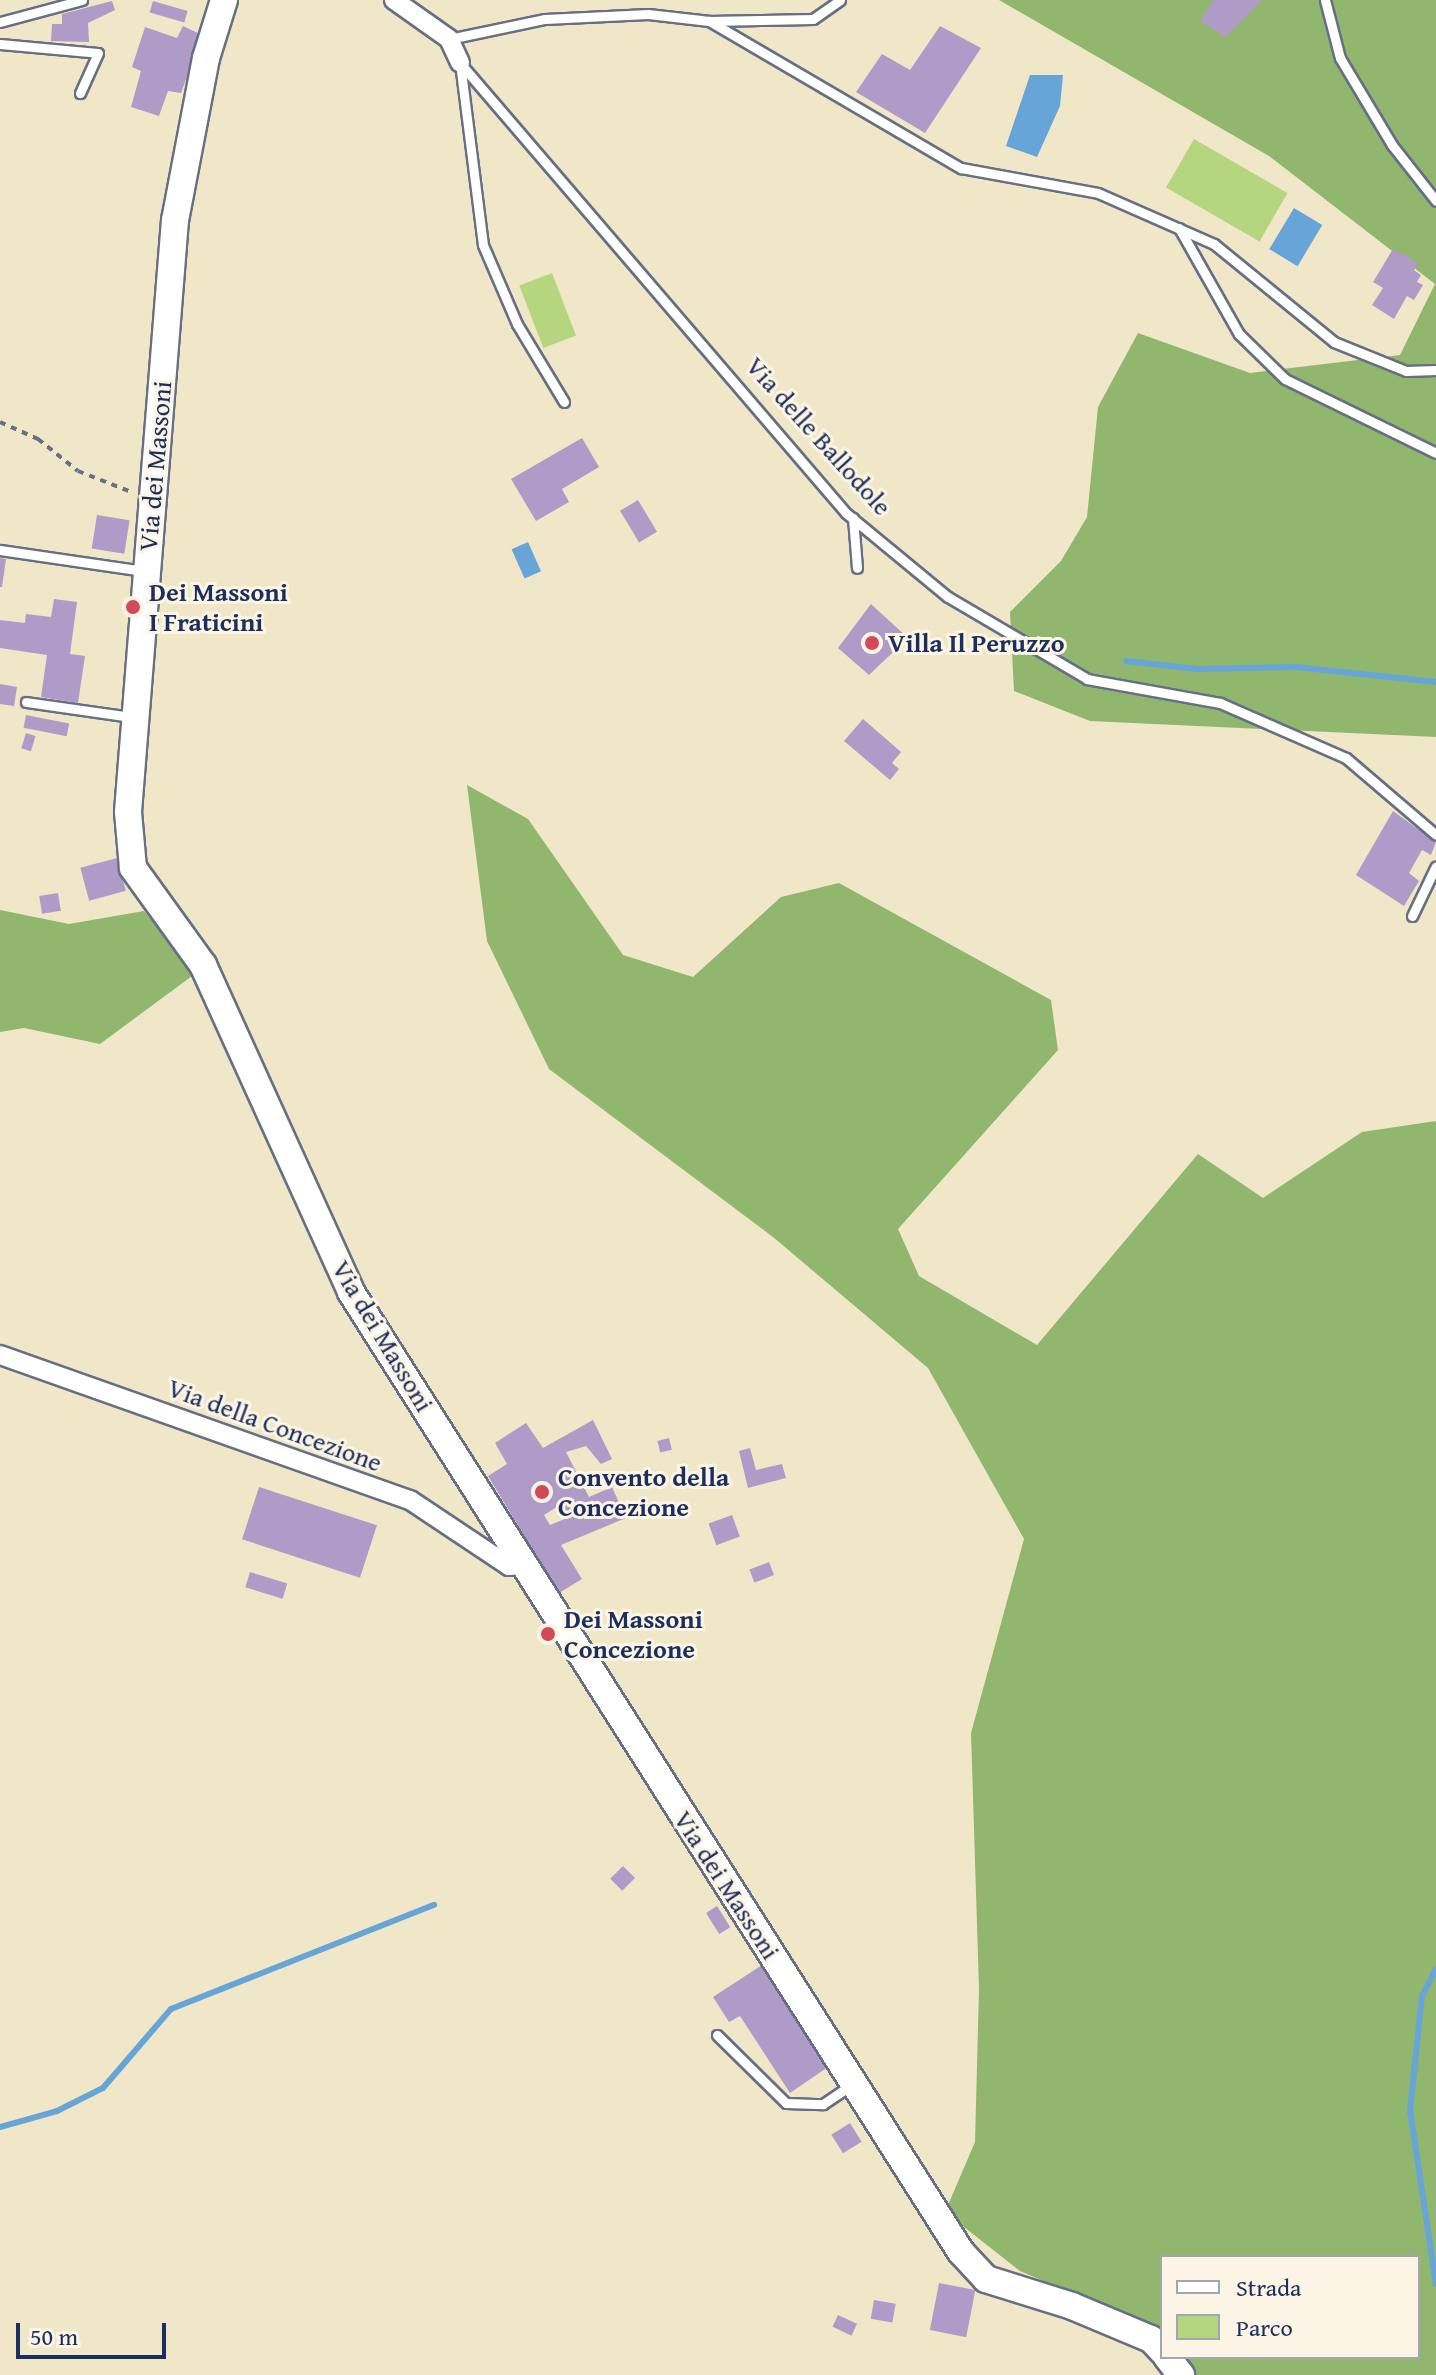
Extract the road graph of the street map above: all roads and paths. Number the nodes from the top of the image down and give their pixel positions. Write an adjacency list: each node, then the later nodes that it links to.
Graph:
1 (82, 0): 7 (lane)
2 (224, 0): 18 (street, Via dei Massoni)
3 (394, 0): 8 (street)
4 (840, 0): 6 (lane)
5 (1325, 0): 12 (lane)
6 (709, 21): 8 (lane); 13 (lane)
7 (0, 22)
8 (449, 39): 10 (street, Via delle Ballodole)
9 (0, 44): 11 (lane)
10 (460, 63): 15 (lane, Via delle Ballodole); 19 (lane, Via delle Ballodole)
11 (80, 93)
12 (1436, 201)
13 (1179, 228): 14 (lane); 17 (lane)
14 (1436, 370)
15 (564, 402)
16 (0, 422): 18 (path)
17 (1436, 453)
18 (153, 496): 22 (street, Via dei Massoni)
19 (853, 518): 21 (lane); 25 (lane, Via delle Ballodole)
20 (0, 550): 22 (lane)
21 (857, 568)
22 (147, 571): 24 (street, Via dei Massoni)
23 (26, 702): 24 (lane)
24 (135, 718): 29 (street, Via dei Massoni)
25 (1436, 835)
26 (1436, 866): 27 (lane)
27 (1412, 916)
28 (0, 1355): 29 (street, Via della Concezione)
29 (521, 1565): 31 (street, Via dei Massoni)
30 (717, 2035): 31 (lane)
31 (854, 2083): 32 (street, Via dei Massoni)
32 (1160, 2349)
33 (1169, 2359): 34 (street)
34 (1181, 2375)

